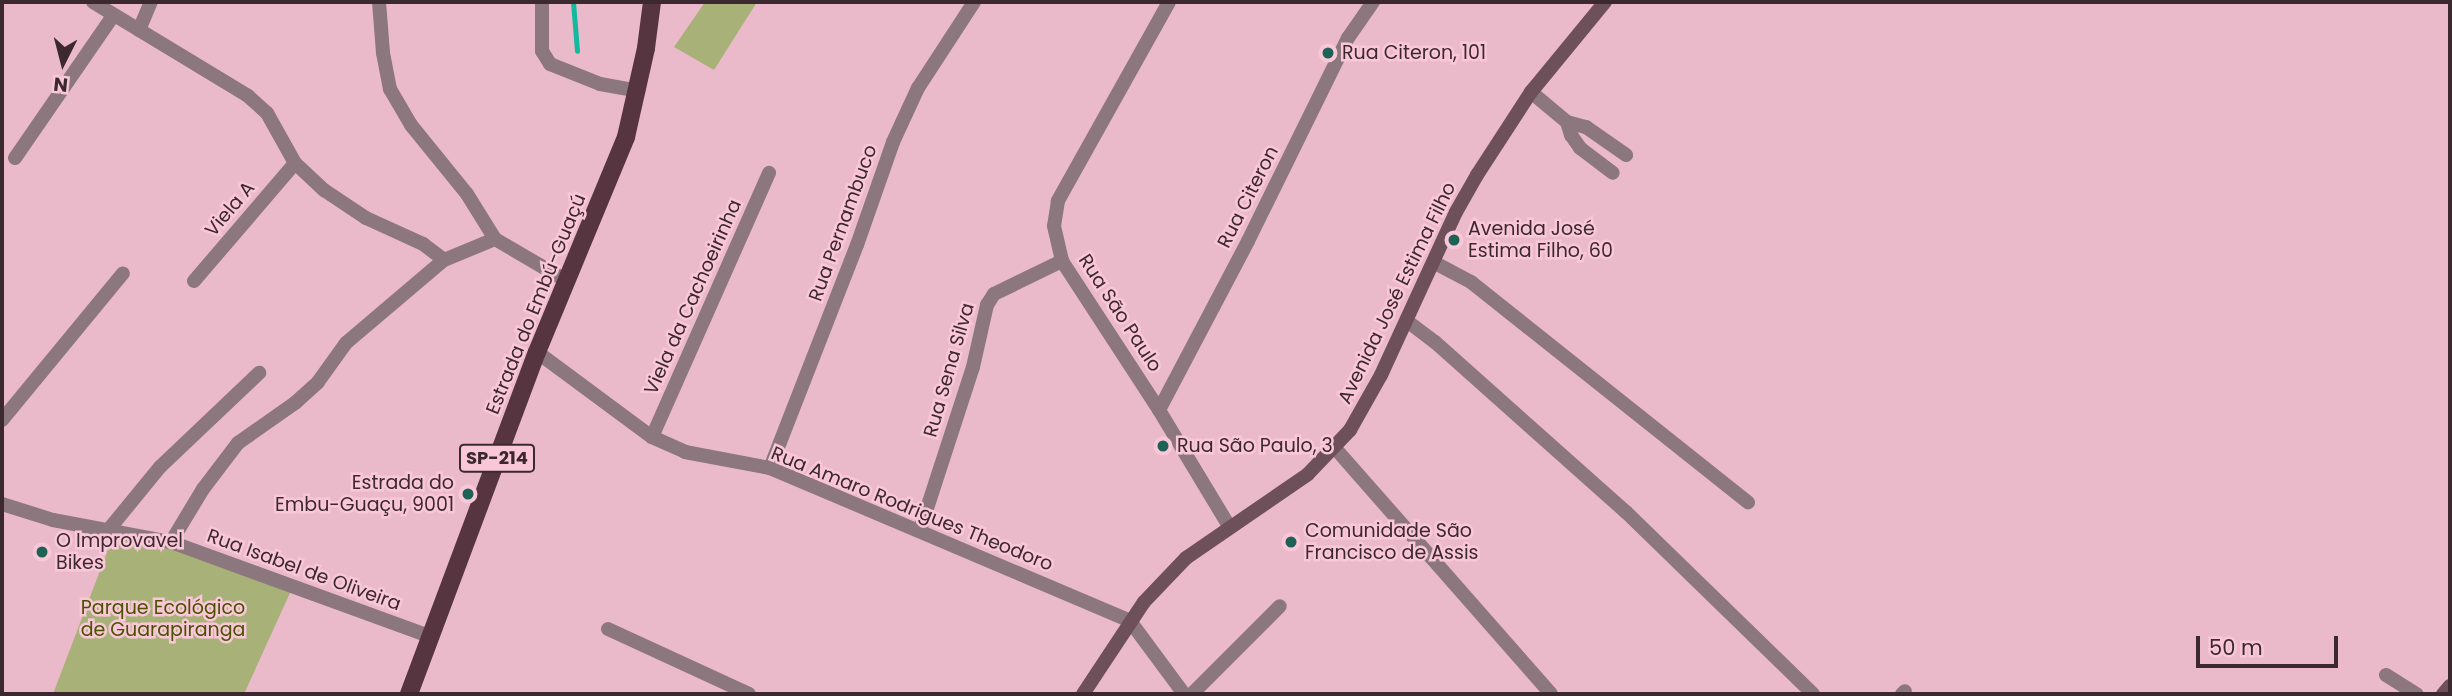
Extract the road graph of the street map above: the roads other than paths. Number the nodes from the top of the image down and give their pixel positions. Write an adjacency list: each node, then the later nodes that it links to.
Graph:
1 (93, 2): 10 (street)
2 (151, 2): 11 (street)
3 (379, 2): 20 (street)
4 (542, 2): 12 (street)
5 (652, 2): 12 (main road, Estrada do Embú-Guaçú / SP-214)
6 (974, 2): 34 (street, Rua Pernambuco)
7 (1169, 2): 22 (street, Rua São Paulo)
8 (1373, 2): 30 (street, Rua Citeron)
9 (1605, 2): 13 (street, Avenida José Estima Filho)
10 (113, 16): 11 (street); 16 (street)
11 (139, 30): 17 (street)
12 (638, 91): 26 (main road, Estrada do Embú-Guaçú / SP-214)
13 (1531, 92): 14 (street); 23 (street, Avenida José Estima Filho)
14 (1567, 122): 15 (street); 19 (street)
15 (1626, 155)
16 (15, 158)
17 (295, 163): 21 (street); 25 (street, Viela A)
18 (769, 173): 32 (street, Viela da Cachoeirinha)
19 (1613, 173)
20 (495, 239): 21 (street); 26 (street)
21 (444, 260): 40 (street)
22 (1062, 261): 30 (street, Rua São Paulo); 39 (street, Rua Sena Silva)
23 (1435, 263): 27 (street, Avenida José Estima Filho); 35 (street)
24 (123, 273): 31 (street)
25 (194, 281)
26 (567, 281): 28 (main road, Estrada do Embú-Guaçú / SP-214)
27 (1407, 321): 33 (street, Avenida José Estima Filho); 53 (street)
28 (537, 352): 32 (street, Rua Amaro Rodrigues Theodoro); 44 (main road, Estrada do Embú-Guaçú / SP-214)
29 (259, 373): 38 (street)
30 (1159, 410): 37 (street, Rua São Paulo)
31 (2, 421)
32 (652, 437): 34 (street, Rua Amaro Rodrigues Theodoro)
33 (1335, 448): 37 (street, Avenida José Estima Filho); 52 (street)
34 (771, 468): 39 (street, Rua Amaro Rodrigues Theodoro)
35 (1748, 502)
36 (2, 504): 38 (street, Rua Isabel de Oliveira)
37 (1229, 526): 42 (street, Avenida José Estima Filho)
38 (110, 528): 40 (street, Rua Isabel de Oliveira)
39 (920, 530): 42 (street, Rua Amaro Rodrigues Theodoro)
40 (171, 542): 44 (street, Rua Isabel de Oliveira)
41 (1280, 606): 51 (street)
42 (1130, 621): 49 (street, Avenida José Estima Filho); 50 (street)
43 (608, 629): 48 (street)
44 (429, 636): 47 (main road, Estrada do Embú-Guaçú / SP-214)
45 (2386, 675): 54 (street)
46 (2450, 686): 55 (street)
47 (409, 694)
48 (748, 694)
49 (1083, 694)
50 (1184, 694)
51 (1192, 694)
52 (1551, 694)
53 (1813, 694)
54 (2416, 694)
55 (2443, 694)

